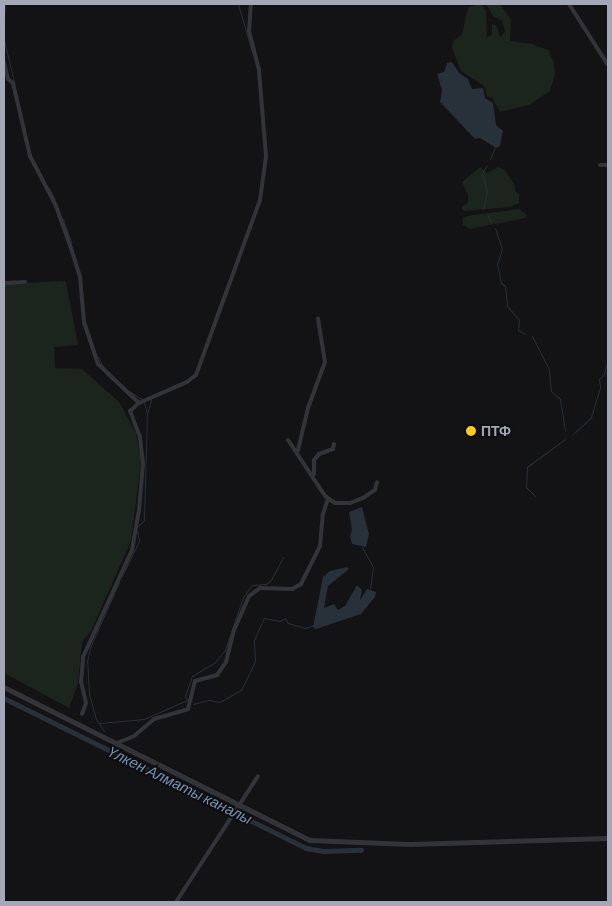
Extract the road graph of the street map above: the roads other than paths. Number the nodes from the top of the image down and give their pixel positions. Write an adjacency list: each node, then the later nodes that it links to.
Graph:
1 (251, 4): 10 (street)
2 (568, 4): 4 (street)
3 (4, 62): 10 (street)
4 (608, 64)
5 (600, 165): 6 (street)
6 (608, 165)
7 (25, 282): 8 (street)
8 (4, 283)
9 (318, 318): 13 (street)
10 (139, 403): 18 (street)
11 (288, 440): 13 (street)
12 (334, 444): 14 (street)
13 (298, 450): 14 (street)
14 (314, 476): 16 (street)
15 (377, 482): 16 (street)
16 (328, 499): 19 (street)
17 (4, 687): 20 (street)
18 (82, 714)
19 (128, 739): 20 (street); 21 (street)
20 (117, 743): 21 (street)
21 (130, 751): 23 (street)
22 (258, 776): 23 (street)
23 (239, 804): 24 (street); 25 (street)
24 (608, 838)
25 (176, 902)

